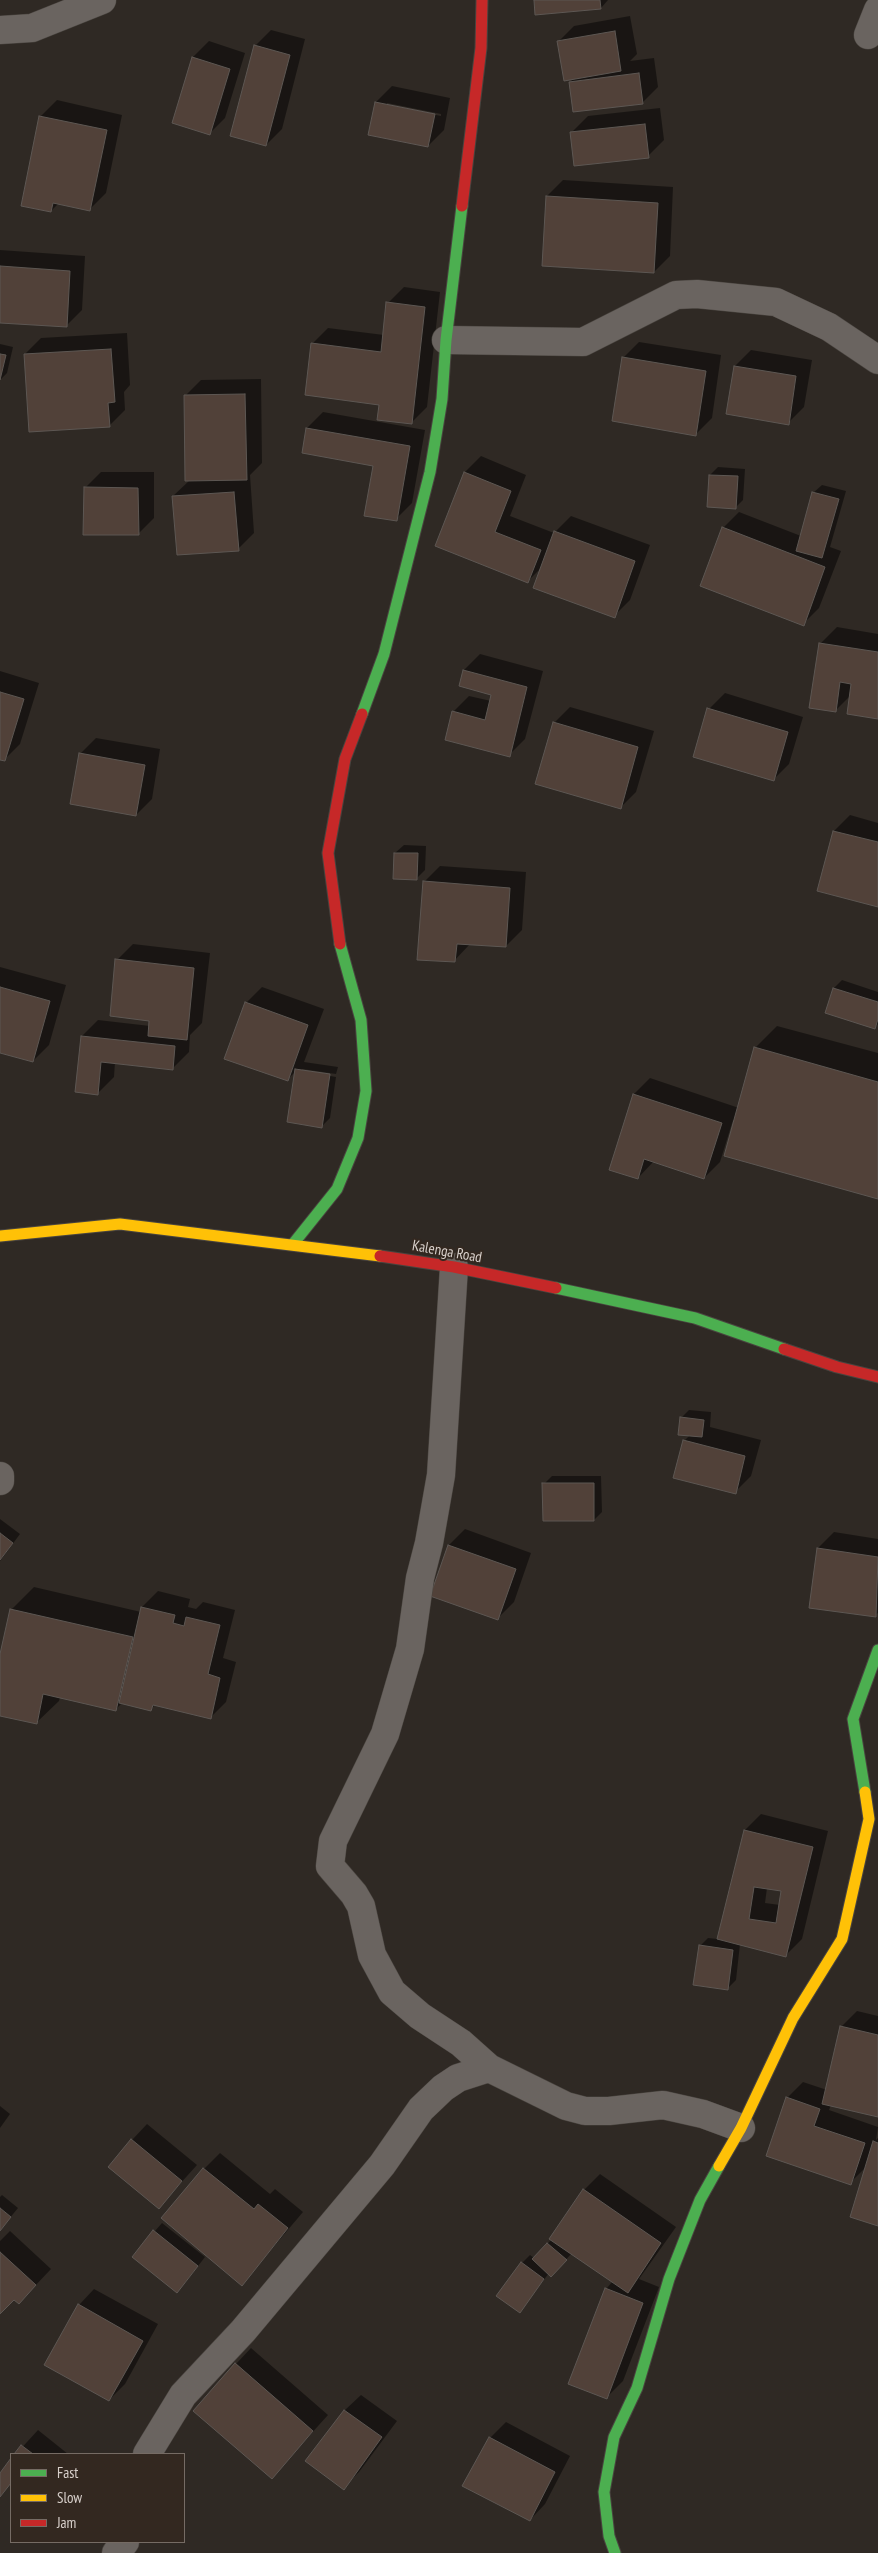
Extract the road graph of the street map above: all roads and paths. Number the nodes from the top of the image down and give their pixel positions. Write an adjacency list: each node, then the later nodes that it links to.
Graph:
1 (102, 0): 4 (street)
2 (482, 0): 6 (street)
3 (878, 10): 5 (street)
4 (0, 30)
5 (868, 35)
6 (446, 340): 7 (street); 9 (street)
7 (878, 360)
8 (0, 1236): 9 (street, Kalenga Road)
9 (293, 1244): 10 (street, Kalenga Road)
10 (454, 1267): 11 (street, Kalenga Road); 15 (street)
11 (878, 1377)
12 (0, 1476): 13 (street)
13 (0, 1481)
14 (878, 1650): 16 (street)
15 (489, 2068): 16 (street); 17 (street)
16 (741, 2128): 20 (street)
17 (148, 2453)
18 (124, 2543): 19 (street)
19 (116, 2553)
20 (615, 2553)

